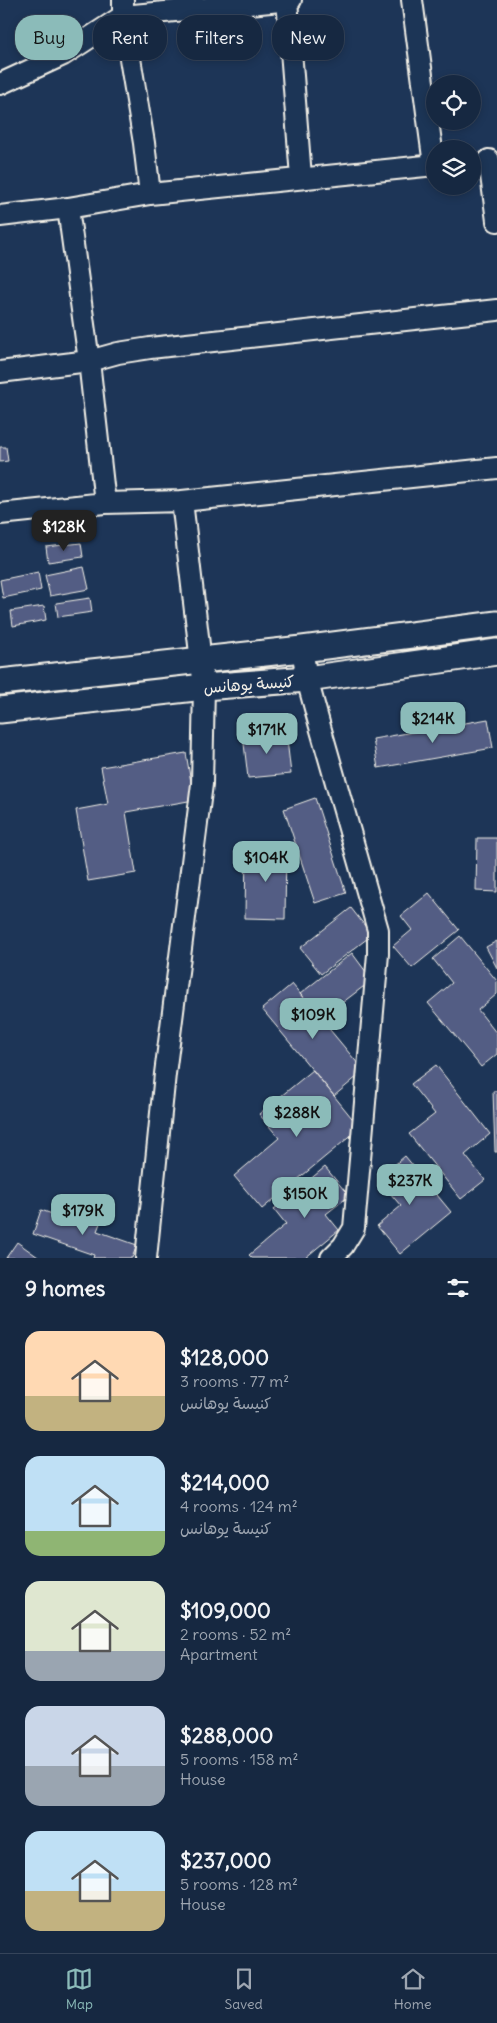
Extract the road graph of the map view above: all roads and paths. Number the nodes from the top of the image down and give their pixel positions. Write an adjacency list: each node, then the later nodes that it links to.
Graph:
1 (287, 0): 2 (street); 4 (street); 9 (street)
2 (291, 0)
3 (412, 0): 6 (street)
4 (123, 8): 5 (street); 10 (street)
5 (0, 84)
6 (432, 140)
7 (486, 160): 13 (street)
8 (426, 166): 9 (street)
9 (301, 177): 10 (street)
10 (150, 194): 11 (street)
11 (68, 208): 12 (street); 15 (street)
12 (0, 216)
13 (497, 221)
14 (497, 310): 15 (street)
15 (89, 361): 16 (street); 19 (street)
16 (0, 372)
17 (497, 468): 18 (street)
18 (182, 501): 19 (street); 25 (street)
19 (105, 503): 20 (street)
20 (0, 514)
21 (497, 624): 22 (street)
22 (419, 632): 23 (street); 26 (street)
23 (302, 648): 25 (street); 27 (street)
24 (497, 652): 26 (street, كنيسة يوهانس)
25 (200, 660): 28 (street); 29 (street)
26 (424, 663): 27 (street, كنيسة يوهانس)
27 (307, 679): 29 (street, كنيسة يوهانس); 32 (street)
28 (0, 682)
29 (204, 687): 30 (street, كنيسة يوهانس); 31 (street)
30 (0, 710)
31 (146, 1258)
32 (331, 1258)

